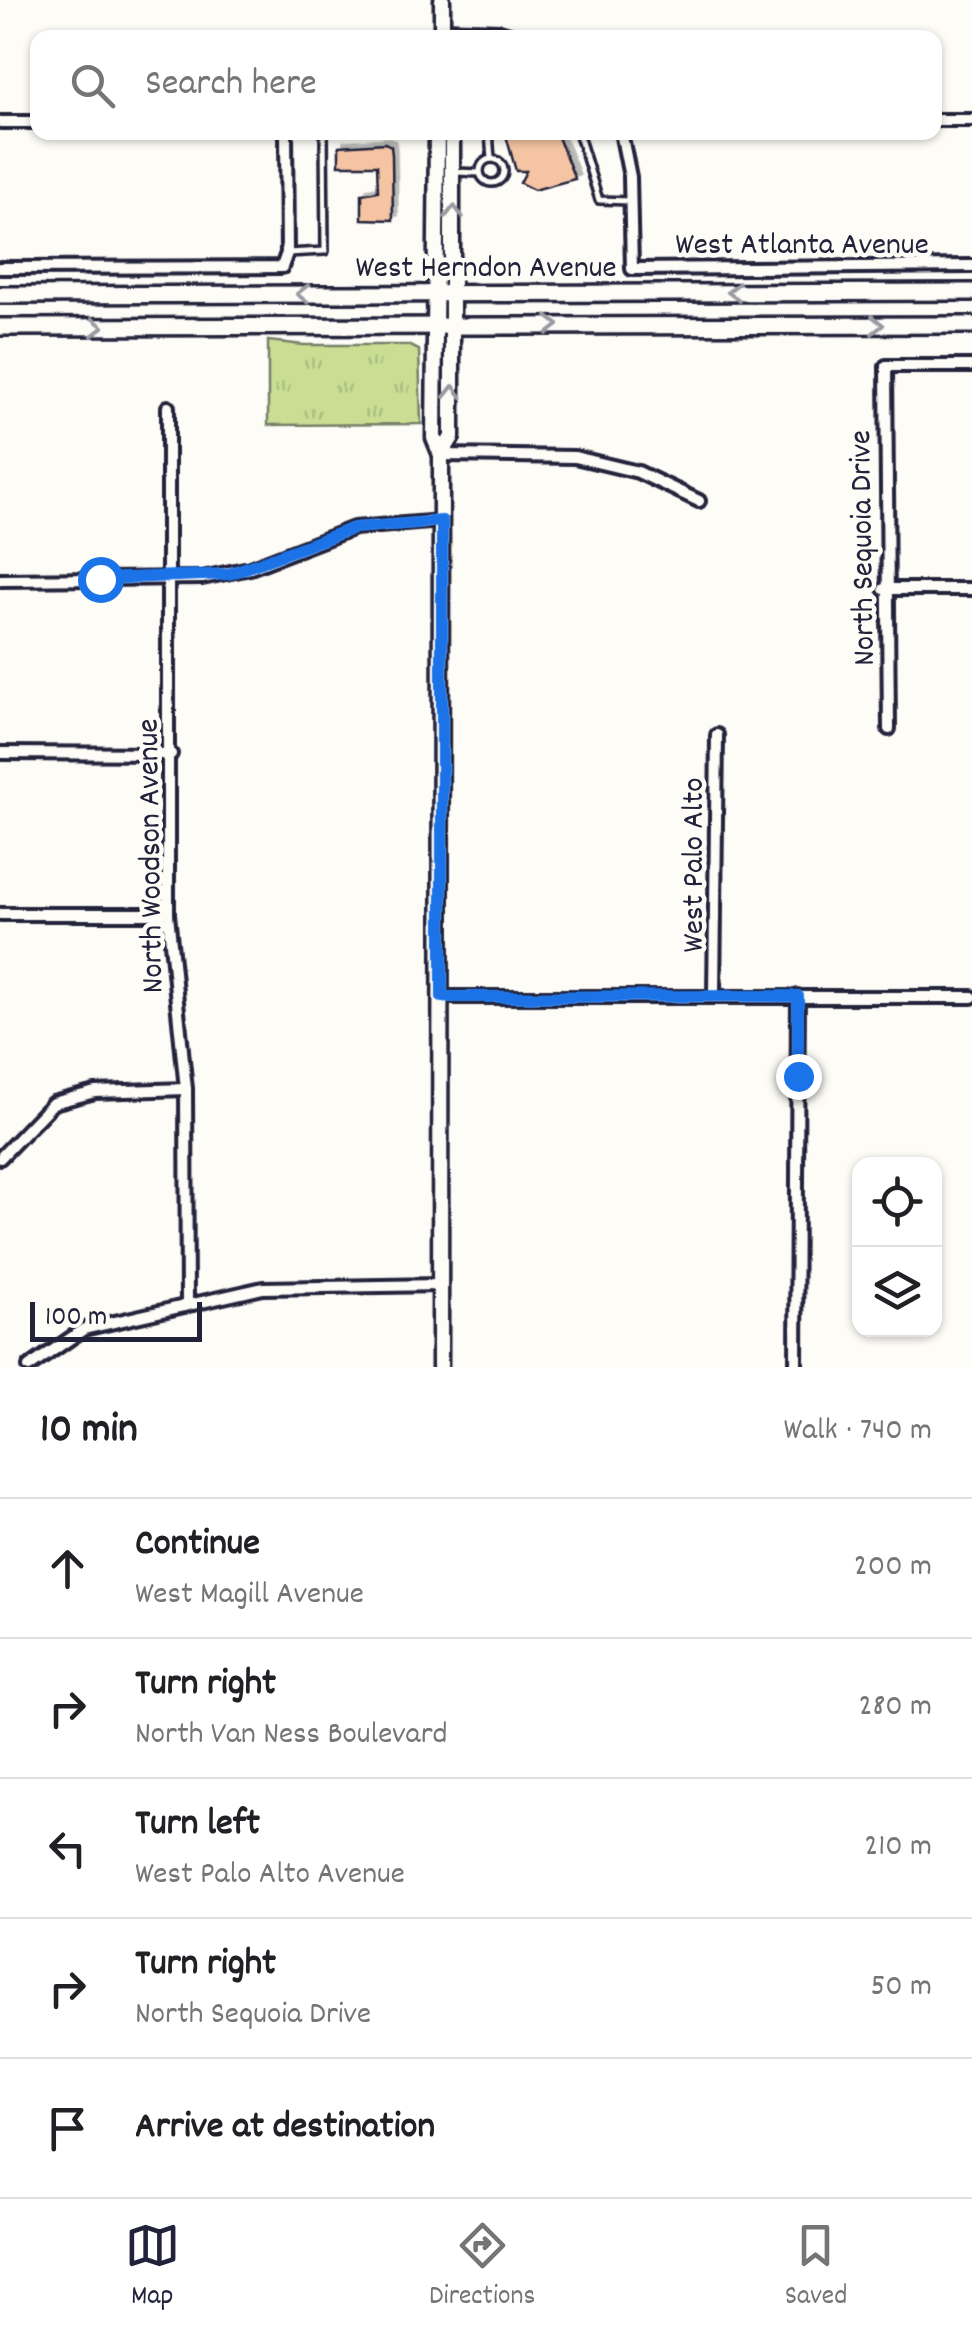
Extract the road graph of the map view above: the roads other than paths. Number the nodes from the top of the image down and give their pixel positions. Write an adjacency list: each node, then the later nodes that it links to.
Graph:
1 (442, 0): 2 (street)
2 (442, 30)
3 (942, 120): 4 (street)
4 (972, 120)
5 (0, 122): 6 (street)
6 (30, 122)
7 (286, 140): 18 (street)
8 (324, 140): 18 (lane)
9 (437, 140): 23 (street)
10 (452, 140): 15 (street)
11 (490, 140): 14 (lane)
12 (581, 140): 17 (lane)
13 (623, 140): 17 (street)
14 (491, 159): 16 (lane); 16 (lane)
15 (454, 172): 16 (lane); 21 (street, one-way to 15)
16 (480, 173)
17 (630, 201): 19 (street, West Atlanta Avenue)
18 (287, 253): 20 (street)
19 (972, 266)
20 (0, 268)
21 (455, 292): 22 (main road, West Herndon Avenue, one-way to 21); 23 (main road, West Herndon Avenue); 26 (street)
22 (972, 292)
23 (436, 293): 24 (main road, West Herndon Avenue, one-way to 24); 27 (street)
24 (0, 295)
25 (972, 324): 26 (main road, West Herndon Avenue, one-way to 25)
26 (454, 325): 27 (main road, West Herndon Avenue); 31 (street, one-way to 26)
27 (435, 326): 28 (main road, West Herndon Avenue, one-way to 27); 31 (street)
28 (0, 327)
29 (972, 366): 36 (street, North Sequoia Drive)
30 (168, 407): 34 (street, North Woodson Avenue)
31 (441, 455): 32 (street); 33 (street)
32 (700, 502)
33 (442, 521): 34 (street); 47 (street)
34 (167, 578): 35 (street); 41 (street, North Woodson Avenue)
35 (0, 580)
36 (884, 589): 37 (street); 38 (street, North Sequoia Drive)
37 (972, 589)
38 (888, 729)
39 (716, 735): 44 (street, West Palo Alto)
40 (0, 753): 41 (street)
41 (171, 754): 43 (street, North Woodson Avenue)
42 (0, 914): 43 (street)
43 (168, 914): 48 (street, North Woodson Avenue)
44 (714, 995): 45 (street); 47 (street)
45 (798, 996): 46 (street); 54 (street)
46 (972, 996)
47 (442, 997): 50 (street)
48 (186, 1089): 49 (street); 51 (street, North Woodson Avenue)
49 (0, 1158)
50 (440, 1284): 51 (street); 53 (street)
51 (188, 1304): 52 (street)
52 (29, 1367)
53 (440, 1367)
54 (796, 1367)

